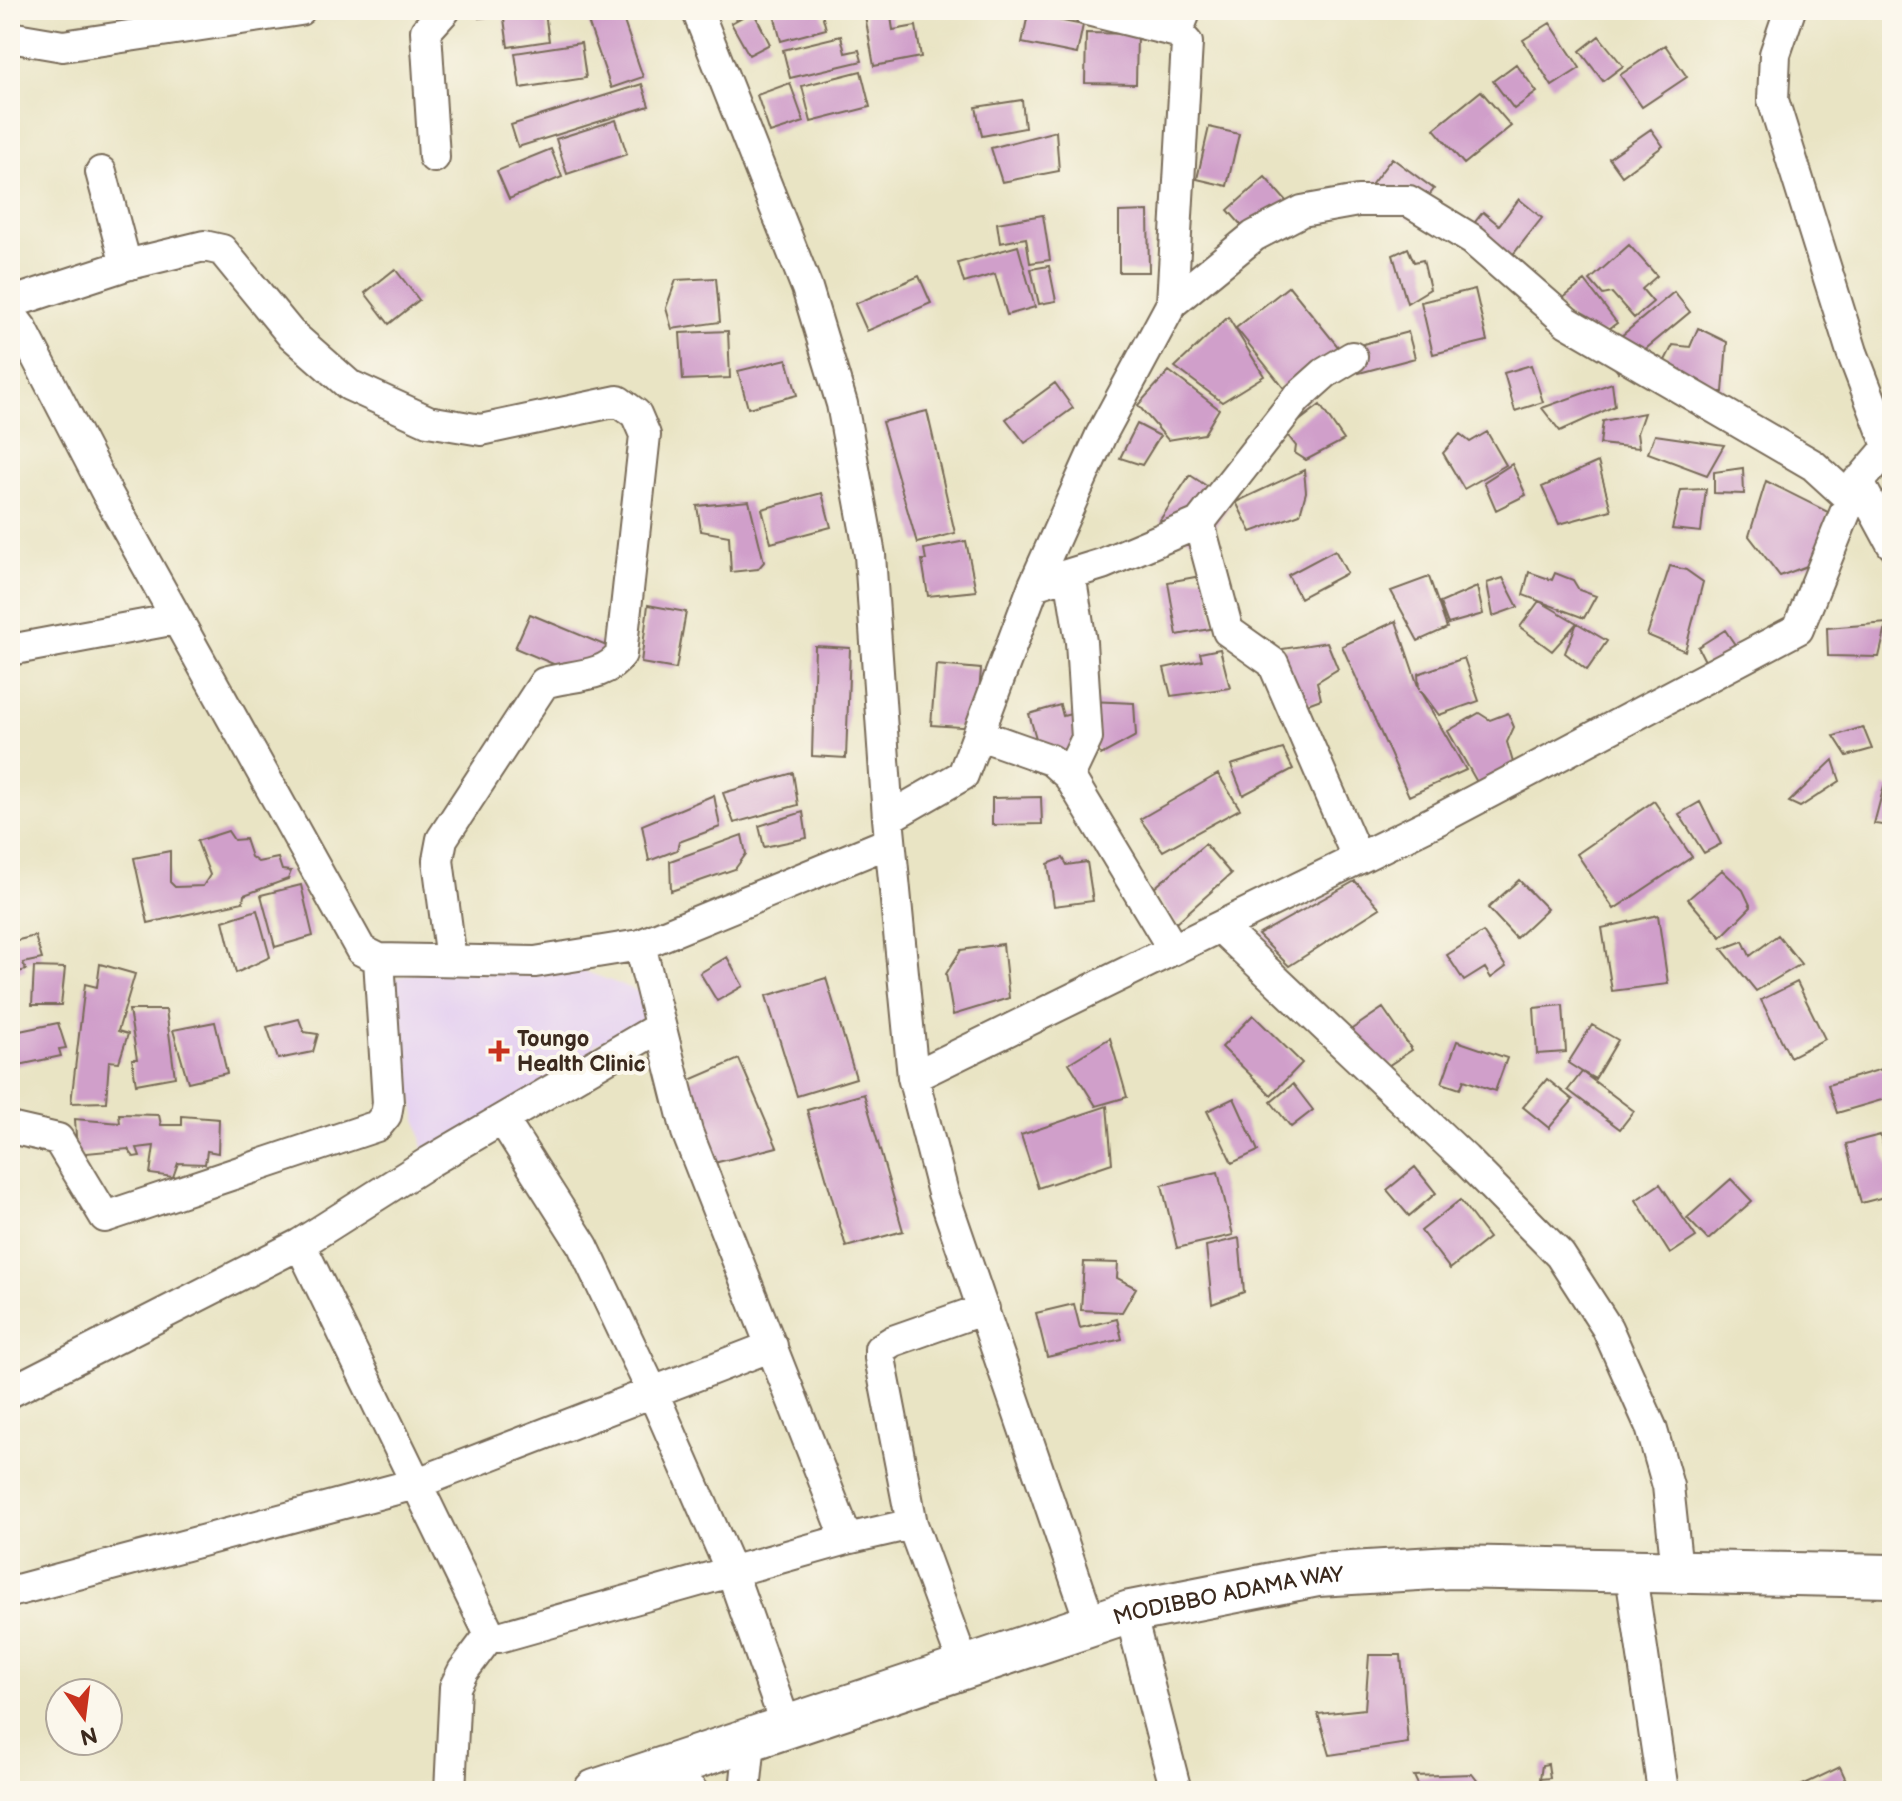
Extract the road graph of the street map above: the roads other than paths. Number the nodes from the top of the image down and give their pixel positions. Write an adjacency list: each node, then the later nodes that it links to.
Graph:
1 (300, 10): 7 (street)
2 (445, 10): 8 (street)
3 (697, 10): 25 (street)
4 (1087, 10): 6 (street)
5 (1790, 10): 15 (street)
6 (1181, 21): 12 (street)
7 (10, 37)
8 (434, 157)
9 (101, 172): 10 (street)
10 (126, 265): 11 (street); 31 (street)
11 (10, 303)
12 (1172, 303): 16 (street); 20 (street)
13 (10, 313): 21 (street)
14 (1352, 357): 17 (street)
15 (1890, 444): 16 (street)
16 (1858, 481): 18 (street); 26 (street)
17 (1199, 523): 19 (street); 26 (street)
18 (1892, 544)
19 (1070, 574): 20 (street); 24 (street)
20 (1034, 585): 23 (street)
21 (176, 619): 22 (street); 30 (street)
22 (10, 650)
23 (980, 735): 24 (street); 25 (street)
24 (1069, 776): 29 (street)
25 (889, 830): 28 (street); 33 (street)
26 (1358, 859): 27 (street)
27 (1220, 927): 29 (street); 45 (street)
28 (640, 945): 31 (street); 32 (street)
29 (1173, 949): 33 (street)
30 (379, 959): 31 (street); 35 (street)
31 (451, 960)
32 (660, 1027): 34 (street); 38 (street)
33 (913, 1077): 37 (street)
34 (503, 1120): 36 (street); 40 (street)
35 (10, 1128)
36 (300, 1244): 39 (street); 41 (street)
37 (984, 1309): 42 (street); 50 (street)
38 (772, 1346): 40 (street); 43 (street)
39 (10, 1392)
40 (653, 1393): 41 (street); 46 (street)
41 (415, 1484): 48 (street); 51 (street)
42 (912, 1524): 43 (street); 52 (street)
43 (847, 1539): 46 (street)
44 (1630, 1568): 45 (main road, MODIBBO ADAMA WAY); 49 (main road, MODIBBO ADAMA WAY); 59 (street)
45 (1677, 1570): 47 (main road, MODIBBO ADAMA WAY)
46 (732, 1573): 51 (street); 53 (street)
47 (1892, 1576)
48 (10, 1592)
49 (1130, 1612): 50 (main road, MODIBBO ADAMA WAY); 58 (street)
50 (1091, 1624): 52 (main road, MODIBBO ADAMA WAY)
51 (490, 1635): 55 (street)
52 (964, 1666): 53 (main road, MODIBBO ADAMA WAY)
53 (768, 1733): 54 (main road, MODIBBO ADAMA WAY); 57 (street)
54 (678, 1781): 56 (main road, MODIBBO ADAMA WAY)
55 (450, 1791)
56 (595, 1791)
57 (745, 1791)
58 (1176, 1791)
59 (1663, 1791)

